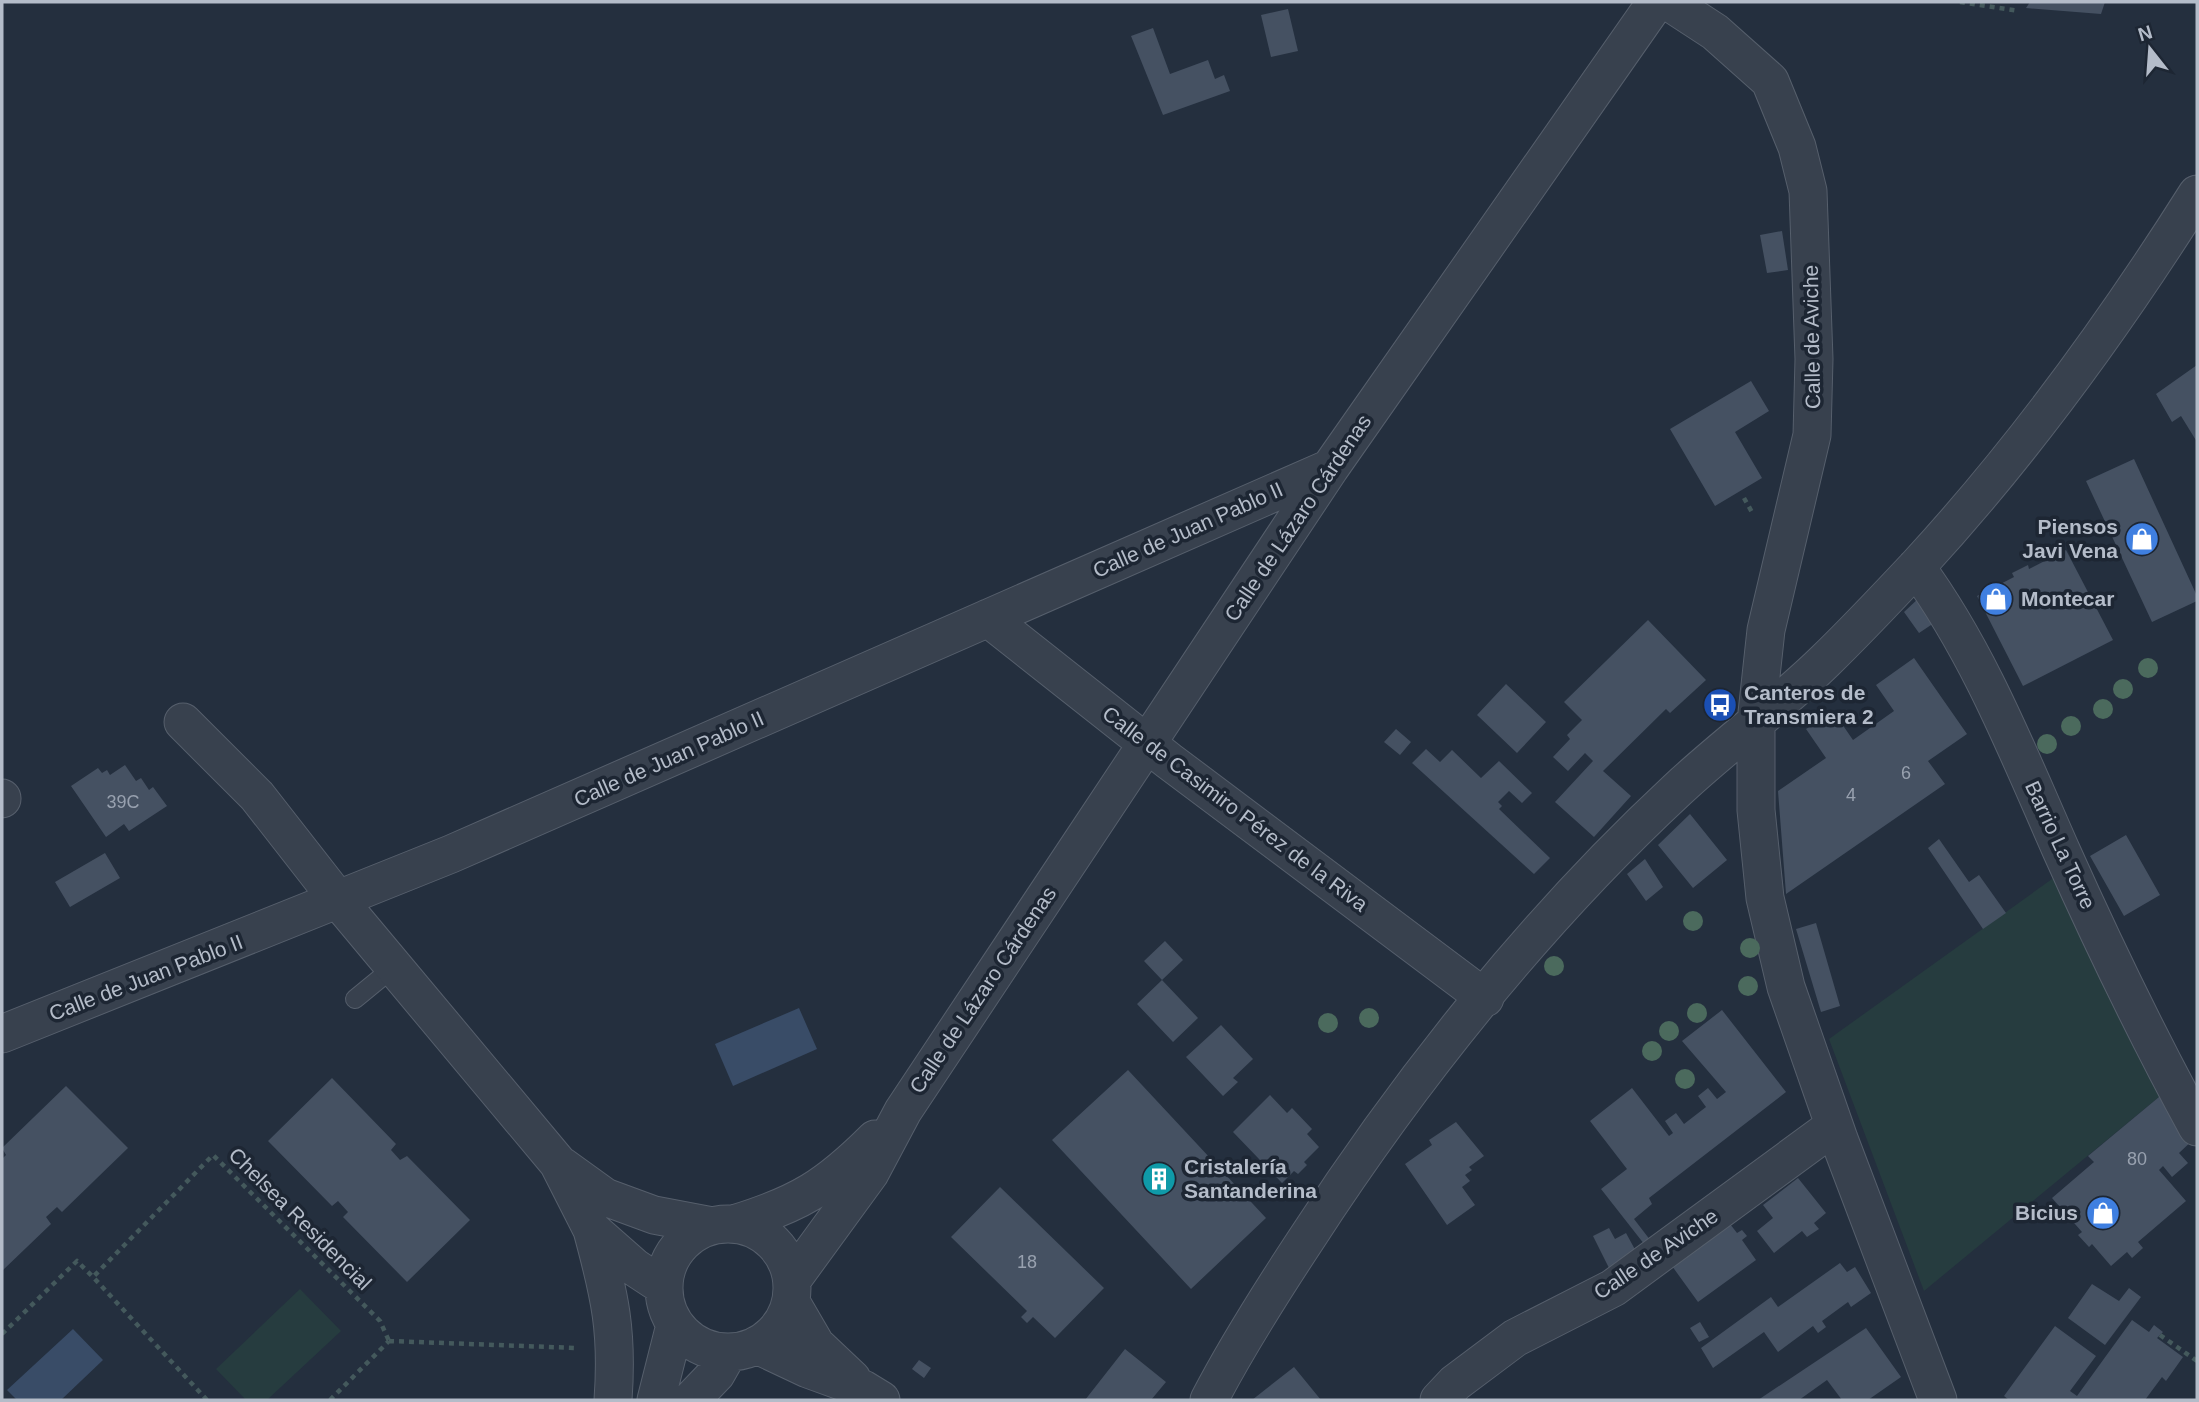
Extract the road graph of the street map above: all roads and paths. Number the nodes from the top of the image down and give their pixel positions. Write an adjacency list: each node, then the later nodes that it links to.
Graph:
1 (1656, 2): 6 (street, Calle de Lázaro Cárdenas)
2 (1669, 2): 10 (street, Calle de Aviche)
3 (1960, 2): 4 (path)
4 (2019, 11)
5 (2197, 194): 7 (street)
6 (1330, 468): 8 (street, Calle de Juan Pablo II); 11 (street, Calle de Lázaro Cárdenas)
7 (1916, 567): 10 (street); 19 (street, Barrio La Torre)
8 (988, 618): 11 (street, Calle de Casimiro Pérez de la Riva); 12 (street, Calle de Juan Pablo II)
9 (183, 722): 12 (street)
10 (1756, 722): 14 (street); 18 (street, Calle de Aviche)
11 (1148, 744): 14 (street, Calle de Casimiro Pérez de la Riva); 17 (street, Calle de Lázaro Cárdenas)
12 (340, 901): 13 (street); 16 (street, Calle de Juan Pablo II)
13 (394, 967): 15 (lane); 20 (street)
14 (1485, 998): 39 (street)
15 (355, 999)
16 (2, 1034)
17 (903, 1111): 21 (street, Calle de Lázaro Cárdenas); 25 (street, Calle de Lázaro Cárdenas)
18 (1834, 1126): 40 (street, Calle de Aviche); 41 (street, Calle de Aviche)
19 (2197, 1127)
20 (558, 1163): 21 (street); 22 (street)
21 (723, 1225): 24 (street); 25 (street)
22 (592, 1230): 24 (street); 31 (street)
23 (93, 1277): 27 (path); 29 (path, Chelsea Residencial); 34 (path)
24 (663, 1286): 26 (street)
25 (792, 1291): 30 (street); 33 (street)
26 (675, 1325): 30 (street); 37 (street)
27 (2, 1335)
28 (2160, 1335): 32 (path)
29 (389, 1341): 31 (path); 35 (path)
30 (743, 1349): 33 (street); 38 (street)
31 (616, 1351): 36 (street)
32 (2197, 1361)
33 (872, 1395)
34 (207, 1400)
35 (330, 1400)
36 (613, 1400)
37 (656, 1400)
38 (691, 1400)
39 (1209, 1400)
40 (1439, 1400)
41 (1938, 1400)

